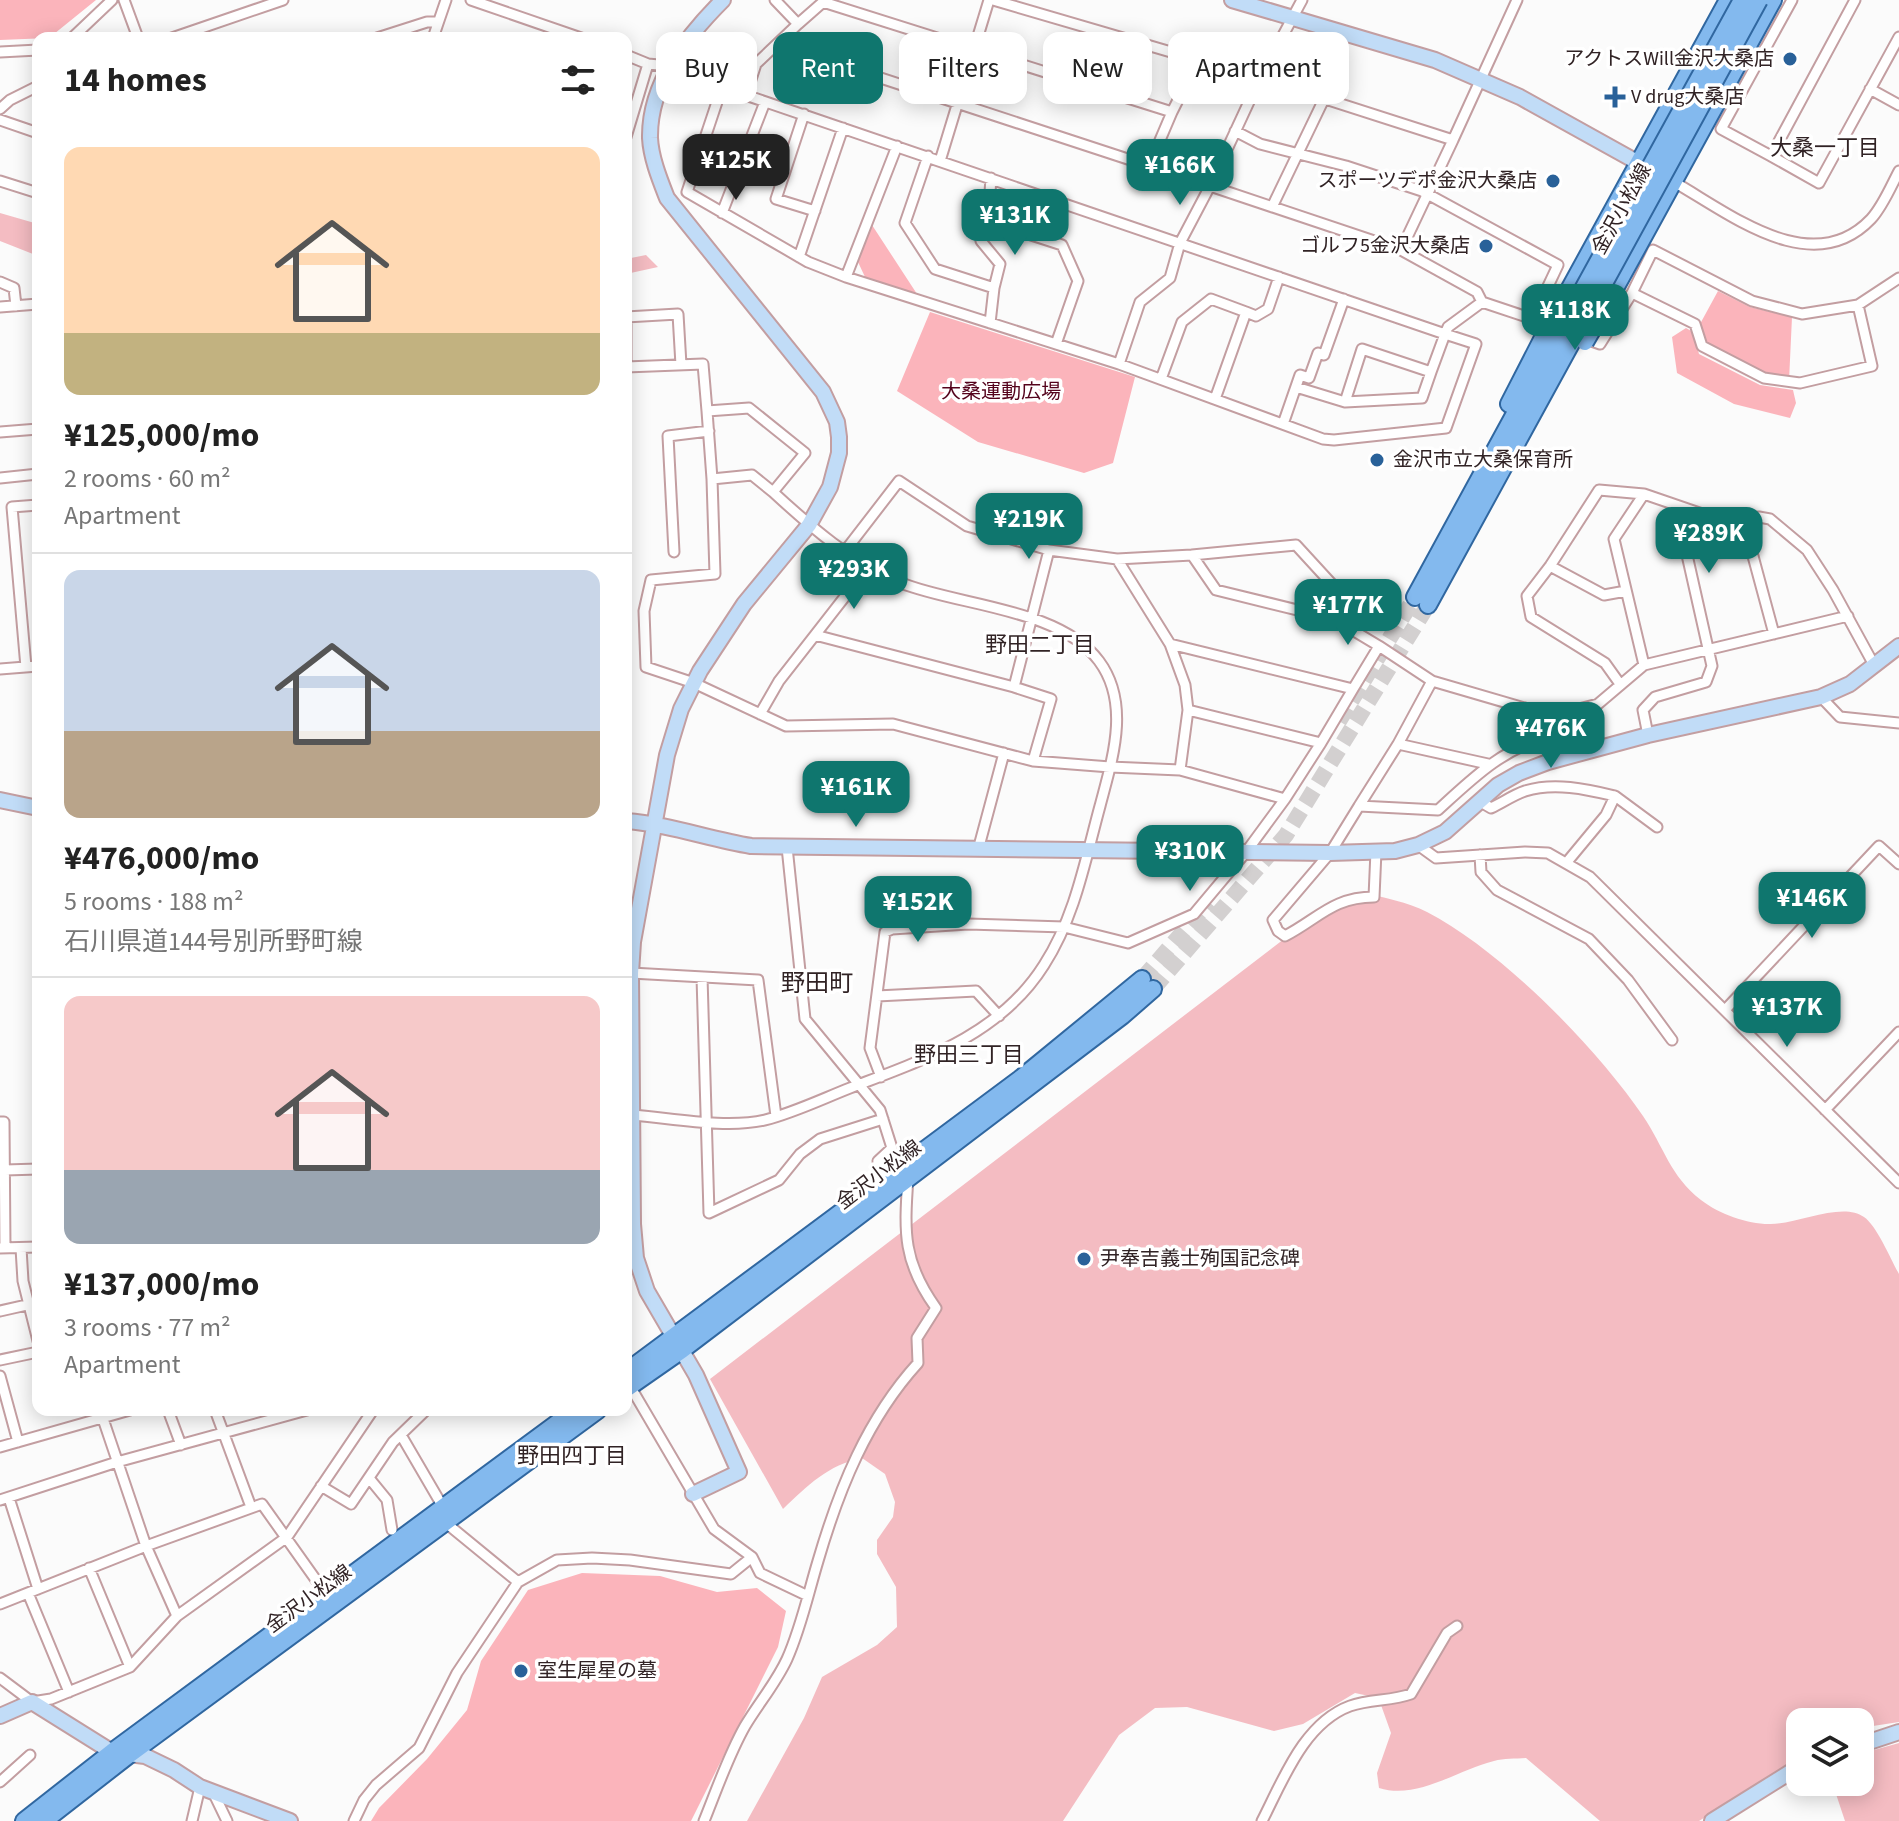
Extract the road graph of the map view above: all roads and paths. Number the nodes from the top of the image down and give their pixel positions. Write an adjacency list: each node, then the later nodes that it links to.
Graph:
1 (112, 0): 21 (street)
2 (124, 0): 22 (street)
3 (283, 0): 23 (street)
4 (446, 0): 19 (street)
5 (471, 0): 26 (street)
6 (723, 0): 27 (street)
7 (775, 0): 20 (street)
8 (991, 0): 30 (street); 35 (street)
9 (1232, 0): 18 (street)
10 (1302, 0): 18 (street)
11 (1517, 0): 42 (street)
12 (1728, 0): 70 (main road)
13 (1742, 0): 103 (main road, 金沢小松線, bridge)
14 (1792, 0): 68 (street)
15 (1855, 0): 68 (street)
16 (824, 1): 20 (street); 29 (street)
17 (1768, 1): 75 (main road); 103 (main road, 金沢小松線, bridge)
18 (1293, 17): 31 (street); 42 (street)
19 (438, 22): 24 (street); 25 (street)
20 (798, 24): 28 (street)
21 (78, 32)
22 (136, 32)
23 (190, 32)
24 (396, 32)
25 (435, 32)
26 (564, 32)
27 (693, 32)
28 (790, 32)
29 (919, 32)
30 (980, 32)
31 (1285, 32)
32 (1899, 37): 44 (street)
33 (773, 48): 38 (street)
34 (32, 50): 36 (street)
35 (1168, 51)
36 (0, 52)
37 (632, 57): 39 (street)
38 (757, 63)
39 (648, 64): 40 (street); 59 (street)
40 (656, 65)
41 (1027, 67): 57 (street)
42 (1480, 78): 64 (street); 70 (street)
43 (32, 89): 56 (street)
44 (1870, 89): 55 (street); 68 (street)
45 (757, 99): 46 (street)
46 (765, 102): 58 (street); 81 (street)
47 (656, 104): 126 (street)
48 (716, 104): 81 (street)
49 (958, 104): 69 (street)
50 (961, 104): 71 (street)
51 (1176, 104): 57 (street)
52 (1248, 104): 63 (street)
53 (1321, 104): 66 (street)
54 (1340, 104): 64 (street)
55 (1899, 105)
56 (0, 109)
57 (1172, 112): 71 (street)
58 (804, 114): 61 (street); 80 (street)
59 (632, 117)
60 (0, 120): 62 (street)
61 (843, 128): 65 (street); 80 (street)
62 (32, 131)
63 (1235, 131): 66 (street); 76 (street)
64 (1453, 140): 78 (street)
65 (897, 146): 67 (street); 86 (street)
66 (1295, 154): 78 (street); 79 (street)
67 (928, 156): 69 (street); 90 (street)
68 (1771, 156)
69 (940, 161): 73 (street)
70 (1639, 163): 75 (street); 103 (main road, bridge)
71 (1149, 166): 76 (street)
72 (1899, 171): 75 (street)
73 (991, 178): 82 (street); 83 (street)
74 (0, 181): 77 (street)
75 (1674, 182): 103 (main road, bridge)
76 (1210, 186): 79 (street); 83 (street)
77 (32, 191)
78 (1427, 194): 84 (street); 100 (street)
79 (1272, 207): 84 (street)
80 (815, 211): 85 (street)
81 (722, 213): 85 (street)
82 (988, 221): 90 (street); 104 (street)
83 (1180, 243): 87 (street); 105 (street)
84 (1401, 250): 93 (street)
85 (799, 257): 86 (street)
86 (846, 277): 101 (street)
87 (1279, 277): 92 (street); 98 (street)
88 (1899, 278): 95 (street)
89 (0, 282): 96 (street)
90 (994, 288): 101 (street)
91 (1632, 293): 95 (street); 95 (street); 100 (street)
92 (1344, 299): 102 (street); 110 (street)
93 (1482, 302): 100 (street); 102 (street)
94 (32, 305): 96 (street)
95 (1858, 305)
96 (16, 306): 97 (street)
97 (0, 307)
98 (1246, 312): 109 (street); 111 (street)
99 (632, 316): 107 (street)
100 (1533, 318)
101 (990, 323): 104 (street)
102 (1445, 334): 108 (street); 114 (street)
103 (1566, 336): 103 (main road, 金沢小松線)
104 (1056, 344): 105 (street)
105 (1119, 364): 109 (street)
106 (632, 365): 107 (street)
107 (681, 365): 113 (street)
108 (1431, 372): 112 (street); 112 (street)
109 (1161, 379): 111 (street)
110 (1296, 387): 112 (street); 114 (street)
111 (1215, 399): 114 (street)
112 (1345, 402)
113 (707, 411): 116 (street); 121 (street)
114 (1283, 424)
115 (32, 429): 117 (street)
116 (709, 431): 120 (street); 129 (street)
117 (0, 432)
118 (32, 475): 119 (street)
119 (0, 478)
120 (712, 479): 121 (street); 150 (street)
121 (773, 492): 126 (street)
122 (1644, 494): 124 (street); 132 (street); 134 (street)
123 (32, 505): 147 (street)
124 (1676, 506): 125 (street); 143 (street)
125 (1743, 519): 135 (street); 138 (street)
126 (809, 525): 128 (street); 150 (street)
127 (1049, 550): 128 (street); 131 (street); 136 (street)
128 (845, 551): 133 (street)
129 (674, 552)
130 (1192, 555): 131 (street); 137 (street); 137 (street)
131 (1117, 559): 140 (street)
132 (1550, 566): 134 (street); 151 (street)
133 (868, 567): 136 (street); 139 (street)
134 (1626, 591): 144 (street)
135 (1848, 616): 138 (street); 145 (street)
136 (1032, 619): 152 (street); 165 (street)
137 (1334, 619): 141 (street)
138 (1774, 634): 143 (street)
139 (815, 635): 152 (street); 156 (street)
140 (1170, 644): 153 (street); 155 (street)
141 (1379, 646): 149 (street); 153 (street)
142 (1899, 646): 145 (street)
143 (1709, 651): 144 (street); 159 (street)
144 (1644, 665): 151 (street)
145 (1874, 665): 154 (street)
146 (32, 666): 147 (street)
147 (26, 667): 148 (street)
148 (0, 669)
149 (1432, 681): 157 (street); 161 (street)
150 (694, 683): 156 (street); 174 (street)
151 (1620, 684): 157 (street)
152 (1014, 687): 163 (street)
153 (1353, 689): 160 (street)
154 (1821, 697): 158 (street); 159 (street)
155 (1188, 710): 160 (street); 166 (street)
156 (760, 714): 162 (street)
157 (1552, 716): 164 (street)
158 (1899, 723)
159 (1648, 735): 170 (street)
160 (1321, 743): 168 (street)
161 (1398, 744): 164 (street); 171 (street)
162 (1004, 753): 163 (street); 178 (street)
163 (1033, 761): 165 (street)
164 (1488, 764): 171 (street)
165 (1110, 767): 166 (street); 179 (street)
166 (1180, 770): 168 (street)
167 (1615, 796): 170 (street); 175 (street); 184 (street)
168 (1285, 799): 181 (street)
169 (0, 800): 172 (street)
170 (1479, 801): 176 (street)
171 (1359, 806): 182 (street)
172 (32, 807)
173 (632, 821): 174 (street)
174 (654, 823): 177 (street); 186 (street)
175 (1657, 827)
176 (1418, 845): 180 (street); 183 (street)
177 (787, 847): 178 (street); 197 (street)
178 (978, 850): 179 (street)
179 (1088, 851): 181 (street); 187 (street)
180 (1376, 851): 182 (street); 182 (street)
181 (1246, 852): 182 (street); 187 (street)
182 (1330, 853)
183 (1480, 855): 184 (street); 195 (street)
184 (1567, 862): 192 (street)
185 (1899, 864): 192 (street)
186 (632, 912)
187 (1064, 927): 191 (street); 193 (street)
188 (632, 973): 189 (street)
189 (702, 977): 200 (street); 202 (street)
190 (1148, 984): 206 (main road, 金沢小松線)
191 (877, 996): 193 (street); 196 (street)
192 (1725, 1010): 198 (street)
193 (999, 1016): 196 (street)
194 (1899, 1032): 198 (street)
195 (1672, 1040)
196 (881, 1077): 197 (street)
197 (857, 1085): 200 (street); 201 (street)
198 (1825, 1110): 207 (street)
199 (632, 1115): 202 (street); 214 (street)
200 (776, 1116): 202 (street)
201 (883, 1119): 202 (street); 206 (street)
202 (704, 1121)
203 (0, 1122): 205 (street)
204 (32, 1169): 205 (street)
205 (5, 1170): 209 (street)
206 (905, 1173): 214 (main road, 金沢小松線); 250 (street)
207 (1899, 1183)
208 (32, 1247): 210 (street)
209 (3, 1248): 210 (street)
210 (21, 1248): 211 (street)
211 (31, 1304): 212 (street); 213 (street)
212 (32, 1309)
213 (0, 1311)
214 (678, 1344): 218 (main road, 金沢小松線); 237 (street)
215 (32, 1353): 216 (street)
216 (0, 1360)
217 (0, 1376): 231 (street)
218 (632, 1379)
219 (632, 1391): 237 (street)
220 (95, 1416): 231 (street)
221 (102, 1416): 234 (street)
222 (170, 1416): 232 (street)
223 (217, 1416): 229 (street)
224 (286, 1416): 229 (street)
225 (368, 1416): 236 (street)
226 (420, 1416): 230 (street)
227 (568, 1416): 240 (main road, 金沢小松線)
228 (589, 1416): 240 (main road, 金沢小松線)
229 (222, 1434): 232 (street); 239 (street)
230 (401, 1435): 235 (street); 240 (street)
231 (18, 1442): 233 (street)
232 (181, 1445): 234 (street)
233 (0, 1447)
234 (117, 1462): 238 (street); 243 (street)
235 (369, 1478): 236 (street); 241 (street)
236 (321, 1486): 242 (street)
237 (693, 1494): 244 (street)
238 (4, 1499): 247 (street)
239 (251, 1507): 242 (street); 243 (street)
240 (444, 1515): 246 (street); 249 (main road, 金沢小松線); 262 (main road, 金沢小松線)
241 (392, 1530)
242 (287, 1537): 249 (street); 252 (street)
243 (146, 1546): 245 (street); 252 (street)
244 (752, 1557): 246 (street); 250 (street)
245 (89, 1568): 247 (street); 254 (street)
246 (518, 1582): 272 (street)
247 (38, 1589): 248 (street)
248 (28, 1593): 251 (street); 256 (street)
249 (326, 1594): 261 (main road, 金沢小松線)
250 (808, 1596): 273 (street)
251 (0, 1604)
252 (177, 1616): 254 (street)
253 (1457, 1626): 274 (street)
254 (130, 1667): 256 (street)
255 (0, 1678): 257 (street)
256 (69, 1692): 257 (street)
257 (32, 1702): 258 (street); 261 (street)
258 (0, 1716)
259 (1899, 1732): 260 (street)
260 (1874, 1740)
261 (112, 1752): 262 (street); 267 (main road, 金沢小松線)
262 (130, 1754): 266 (street); 268 (main road, 金沢小松線)
263 (30, 1755): 265 (street)
264 (1786, 1775): 275 (street)
265 (0, 1782)
266 (206, 1790): 269 (street); 270 (street); 271 (street)
267 (24, 1821)
268 (44, 1821)
269 (192, 1821)
270 (227, 1821)
271 (290, 1821)
272 (354, 1821)
273 (704, 1821)
274 (1262, 1821)
275 (1712, 1821)

